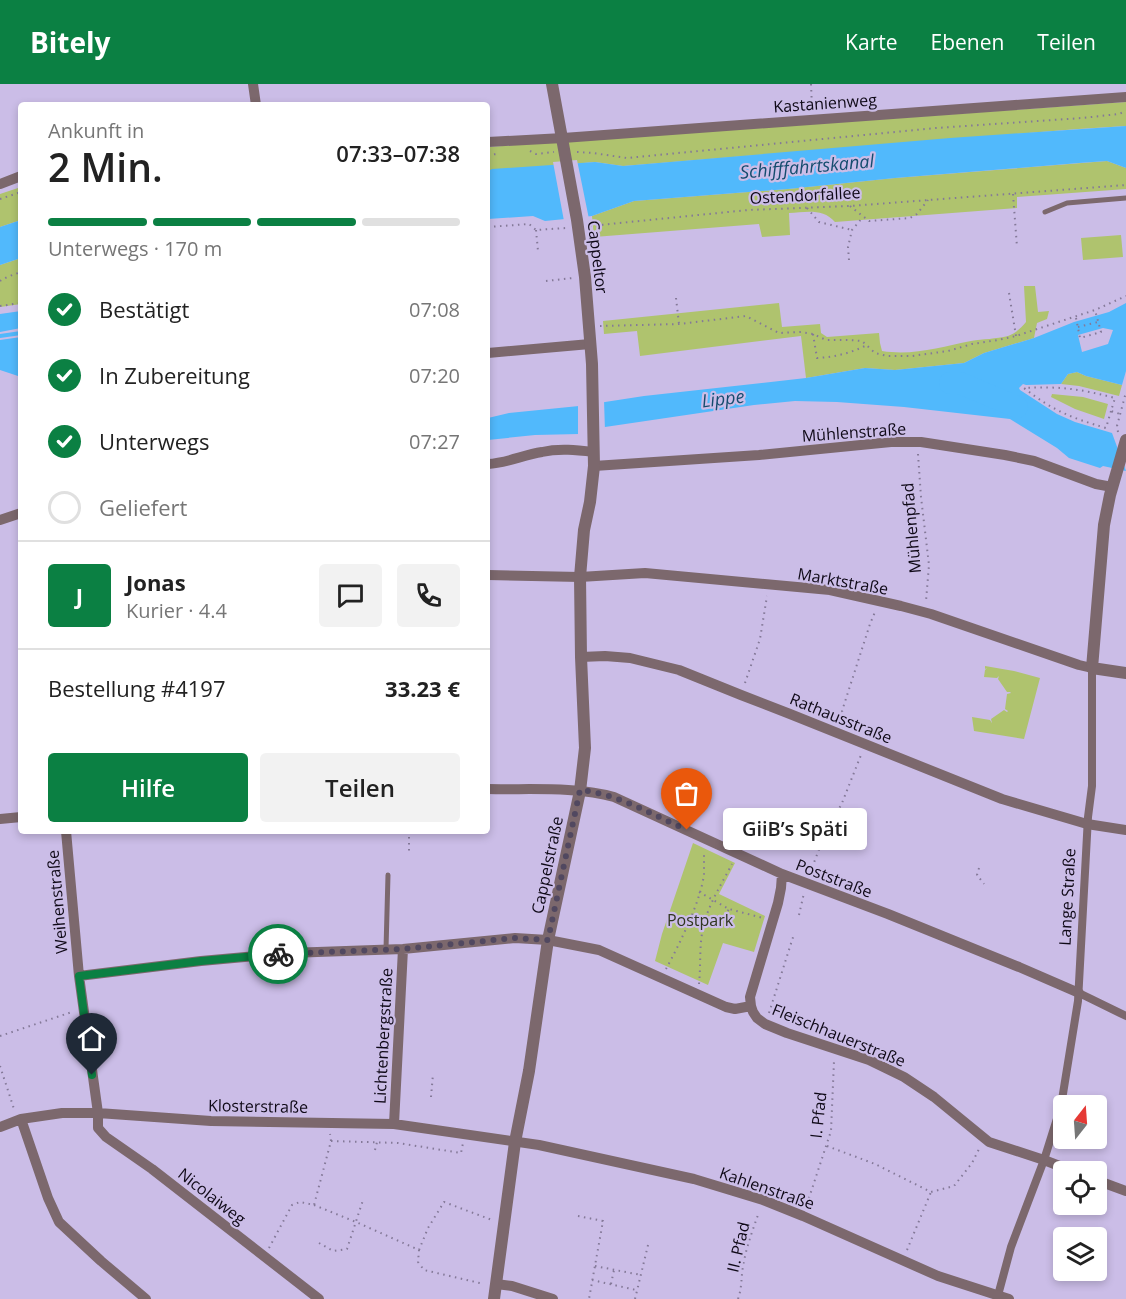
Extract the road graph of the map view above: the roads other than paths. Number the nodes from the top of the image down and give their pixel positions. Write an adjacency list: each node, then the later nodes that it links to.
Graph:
1 (253, 84): 4 (street)
2 (552, 84): 5 (street, Cappeltor)
3 (1126, 97): 5 (street, Kastanienweg)
4 (256, 102)
5 (562, 138): 6 (street, Kastanienweg); 11 (street, Cappeltor)
6 (490, 142)
7 (18, 177): 8 (street)
8 (0, 184)
9 (1126, 198): 10 (lane)
10 (1045, 212)
11 (590, 344): 12 (street); 13 (street, Cappeltor)
12 (490, 353)
13 (593, 436): 15 (street, Cappelstraße)
14 (1122, 438): 18 (street, Lange Straße)
15 (594, 452): 16 (street); 17 (street, Cappelstraße)
16 (490, 464)
17 (594, 466): 18 (street, Mühlenstraße); 22 (street, Cappelstraße)
18 (1112, 487): 24 (street, Lange Straße)
19 (18, 514): 20 (street)
20 (0, 520)
21 (490, 575): 22 (street, Marktstraße)
22 (580, 577): 23 (street, Cappelstraße); 24 (street, Marktstraße)
23 (581, 657): 27 (street, Cappelstraße); 30 (street, Rathausstraße)
24 (1092, 668): 25 (street); 30 (street, Lange Straße)
25 (1126, 673)
26 (490, 789): 27 (street, Poststraße)
27 (580, 790): 33 (street, Poststraße); 35 (street, Cappelstraße)
28 (18, 818): 29 (street)
29 (0, 819)
30 (1087, 824): 31 (street, Rathausstraße); 39 (street, Lange Straße)
31 (1126, 830)
32 (66, 834): 38 (street, Weihenstraße)
33 (782, 874): 39 (street, Poststraße); 40 (street)
34 (388, 875): 36 (lane)
35 (548, 940): 37 (street, Fleischhauerstraße); 40 (street, Fleischhauerstraße); 46 (street, Cappelstraße)
36 (386, 949): 37 (street, Fleischhauerstraße); 38 (street, Fleischhauerstraße)
37 (403, 949): 44 (street, Lichtenbergstraße)
38 (79, 976): 42 (street, Weihenstraße)
39 (1079, 993): 41 (street); 47 (street, Lange Straße)
40 (751, 1006): 47 (street, Fleischhauerstraße)
41 (1126, 1016)
42 (98, 1113): 43 (street, Klosterstraße); 44 (street, Klosterstraße); 54 (street, Nicolaiweg)
43 (19, 1120): 45 (street, Klosterstraße); 53 (street)
44 (394, 1124): 46 (street, Klosterstraße)
45 (0, 1127)
46 (515, 1142): 51 (street, Cappelstraße); 52 (street, Kahlenstraße)
47 (1044, 1160): 48 (street, Fleischhauerstraße); 52 (street, Lange Straße)
48 (1053, 1163)
49 (1107, 1184): 50 (street)
50 (1126, 1191)
51 (495, 1290): 55 (street)
52 (998, 1297): 56 (street, Kahlenstraße)
53 (146, 1299)
54 (319, 1299)
55 (553, 1299)
56 (1010, 1299)

